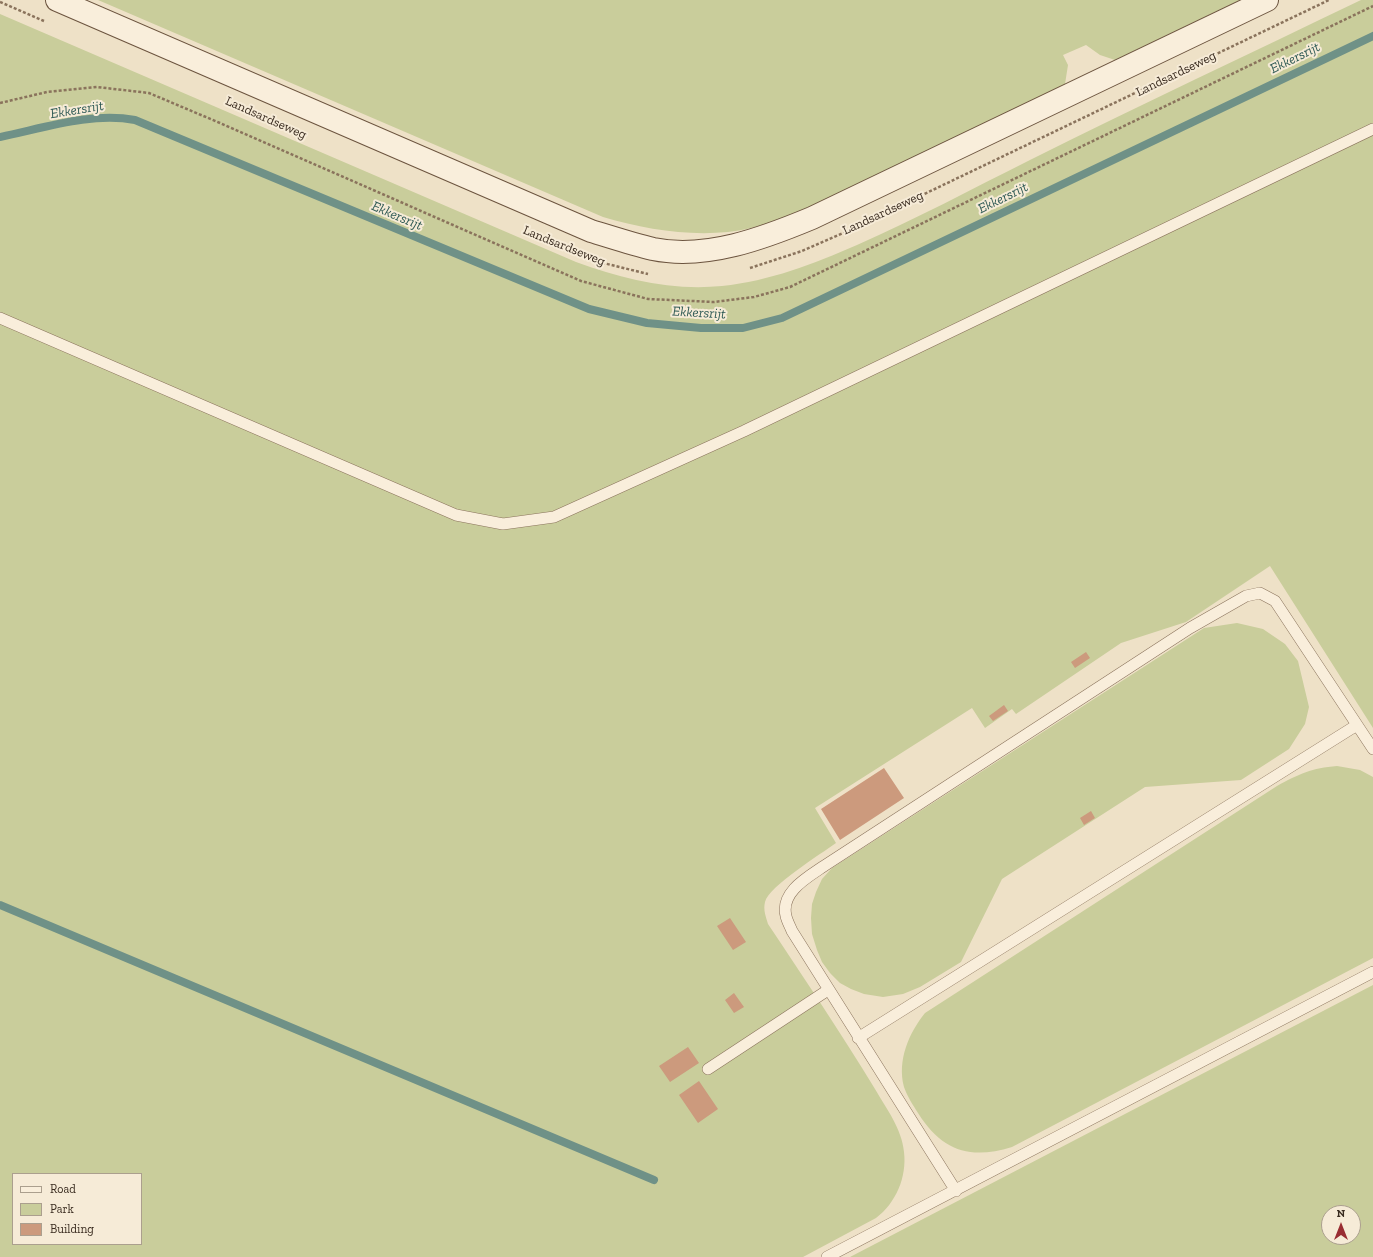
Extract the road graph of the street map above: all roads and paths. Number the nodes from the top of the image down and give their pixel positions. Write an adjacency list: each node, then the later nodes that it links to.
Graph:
1 (57, 0): 2 (street, Landsardseweg)
2 (1267, 0)
3 (1330, 0): 10 (path, Landsardseweg)
4 (0, 2): 6 (path)
5 (1373, 6): 7 (path)
6 (50, 24)
7 (0, 103)
8 (1373, 129): 12 (lane)
9 (573, 252): 11 (path, Landsardseweg)
10 (742, 269)
11 (653, 274)
12 (0, 318)
13 (1357, 725): 14 (lane); 16 (lane); 17 (lane)
14 (1373, 749)
15 (1373, 972): 19 (lane)
16 (828, 990): 17 (lane); 18 (lane)
17 (858, 1038): 19 (lane)
18 (708, 1069)
19 (956, 1191): 20 (lane)
20 (827, 1257)

